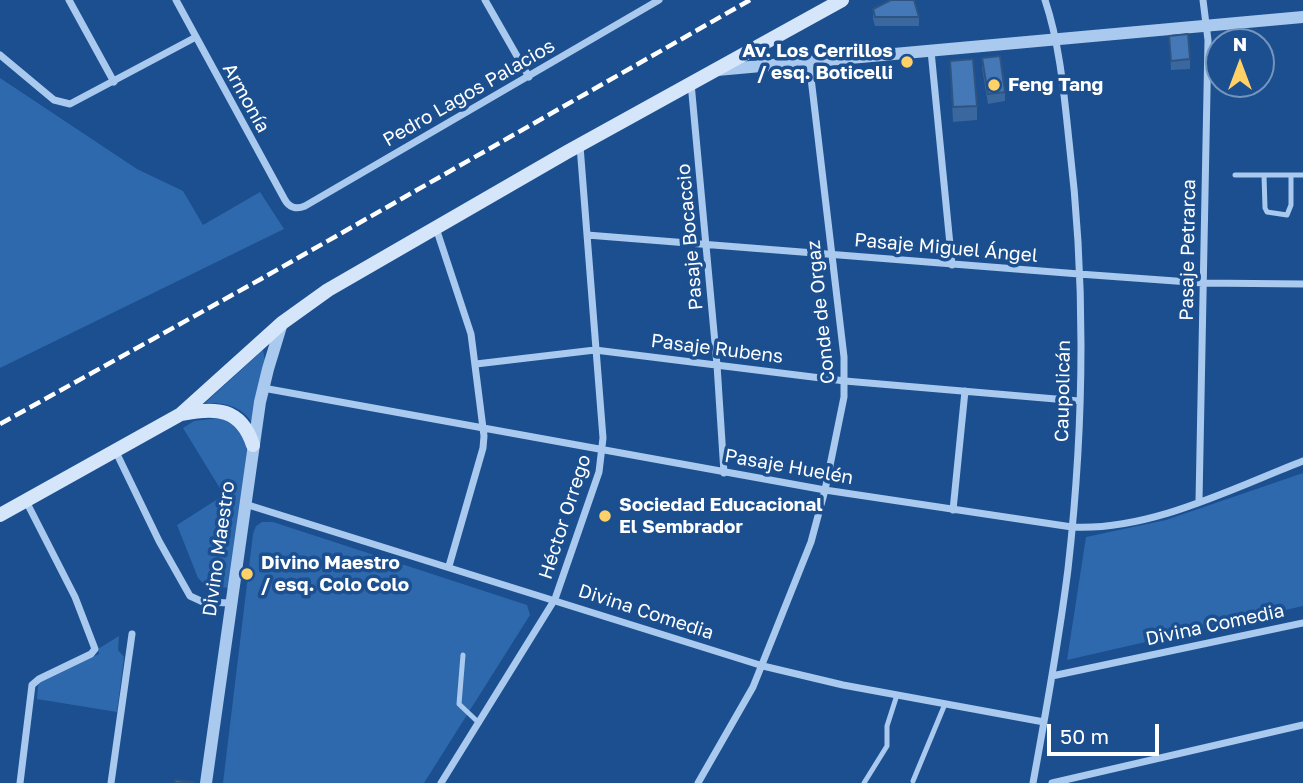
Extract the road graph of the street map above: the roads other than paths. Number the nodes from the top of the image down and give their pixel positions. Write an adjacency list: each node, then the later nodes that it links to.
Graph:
1 (69, 0): 17 (street)
2 (176, 0): 10 (street, Armonía)
3 (485, 0): 16 (street)
4 (659, 0): 16 (street, Pedro Lagos Palacios)
5 (842, 0): 15 (main road)
6 (1045, 0): 11 (street, Caupolicán)
7 (1203, 0): 9 (street, Pasaje Petrarca)
8 (1303, 17): 9 (street)
9 (1207, 26): 11 (street); 31 (street, Pasaje Petrarca)
10 (196, 37): 17 (street); 24 (street, Armonía)
11 (1055, 40): 12 (street); 30 (street, Caupolicán)
12 (930, 51): 14 (street); 29 (street)
13 (0, 55): 17 (street)
14 (808, 61): 15 (street); 28 (street, Conde de Orgaz)
15 (713, 70): 18 (main road)
16 (529, 77): 24 (street, Pedro Lagos Palacios)
17 (114, 82)
18 (691, 83): 19 (main road); 27 (street, Pasaje Bocaccio)
19 (580, 144): 25 (main road); 26 (street, Héctor Orrego)
20 (1235, 175): 21 (lane)
21 (1264, 175): 22 (lane); 22 (lane)
22 (1291, 175): 23 (lane)
23 (1303, 175)
24 (293, 207)
25 (436, 227): 33 (main road); 35 (street)
26 (586, 235): 27 (street, Pasaje Miguel Ángel); 34 (street, Héctor Orrego)
27 (706, 244): 28 (street, Pasaje Miguel Ángel); 36 (street, Pasaje Bocaccio)
28 (831, 254): 29 (street, Pasaje Miguel Ángel); 37 (street, Conde de Orgaz)
29 (952, 265): 30 (street, Pasaje Miguel Ángel)
30 (1079, 274): 31 (street, Pasaje Miguel Ángel); 40 (street, Caupolicán)
31 (1203, 283): 32 (street, Pasaje Miguel Ángel); 50 (street, Pasaje Petrarca)
32 (1303, 284)
33 (282, 324): 38 (street, Divino Maestro); 41 (main road)
34 (595, 350): 35 (street, Pasaje Rubens); 36 (street, Pasaje Rubens); 44 (street, Héctor Orrego)
35 (476, 364): 42 (street)
36 (717, 365): 37 (street, Pasaje Rubens); 47 (street, Pasaje Bocaccio)
37 (845, 381): 39 (street, Pasaje Rubens); 48 (street, Conde de Orgaz)
38 (263, 387): 42 (street, Pasaje Huelén); 43 (street, Divino Maestro)
39 (965, 391): 40 (street, Pasaje Rubens); 52 (street)
40 (1079, 401): 54 (street, Caupolicán)
41 (181, 414): 43 (main road); 45 (main road)
42 (483, 428): 44 (street, Pasaje Huelén); 55 (street)
43 (253, 445): 51 (street, Divino Maestro)
44 (603, 449): 47 (street, Pasaje Huelén); 56 (street, Héctor Orrego)
45 (116, 452): 49 (main road); 57 (street)
46 (1303, 461): 50 (street, Pasaje Huelén)
47 (724, 473): 48 (street, Pasaje Huelén)
48 (825, 491): 52 (street, Pasaje Huelén); 61 (street, Conde de Orgaz)
49 (26, 501): 53 (main road); 69 (street)
50 (1199, 501): 54 (street, Pasaje Huelén)
51 (245, 503): 55 (street, Divina Comedia); 57 (street, Divino Maestro)
52 (953, 510): 54 (street, Pasaje Huelén)
53 (0, 515)
54 (1072, 527): 62 (street, Caupolicán)
55 (449, 566): 56 (street, Divina Comedia)
56 (555, 599): 61 (street, Divina Comedia); 66 (street, Héctor Orrego)
57 (231, 603): 71 (street, Divino Maestro)
58 (1303, 623): 62 (street, Divina Comedia)
59 (132, 634): 70 (street)
60 (463, 656): 66 (lane)
61 (763, 666): 63 (street, Divina Comedia); 73 (street, Conde de Orgaz)
62 (1052, 676): 65 (street, Caupolicán)
63 (897, 695): 64 (street, Divina Comedia); 74 (lane)
64 (945, 704): 65 (street, Divina Comedia); 68 (lane)
65 (1044, 722): 75 (street, Caupolicán)
66 (479, 723): 72 (street, Héctor Orrego)
67 (1303, 725): 76 (street)
68 (913, 780)
69 (20, 783)
70 (111, 783)
71 (206, 783)
72 (441, 783)
73 (698, 783)
74 (864, 783)
75 (1033, 783)
76 (1052, 783)

